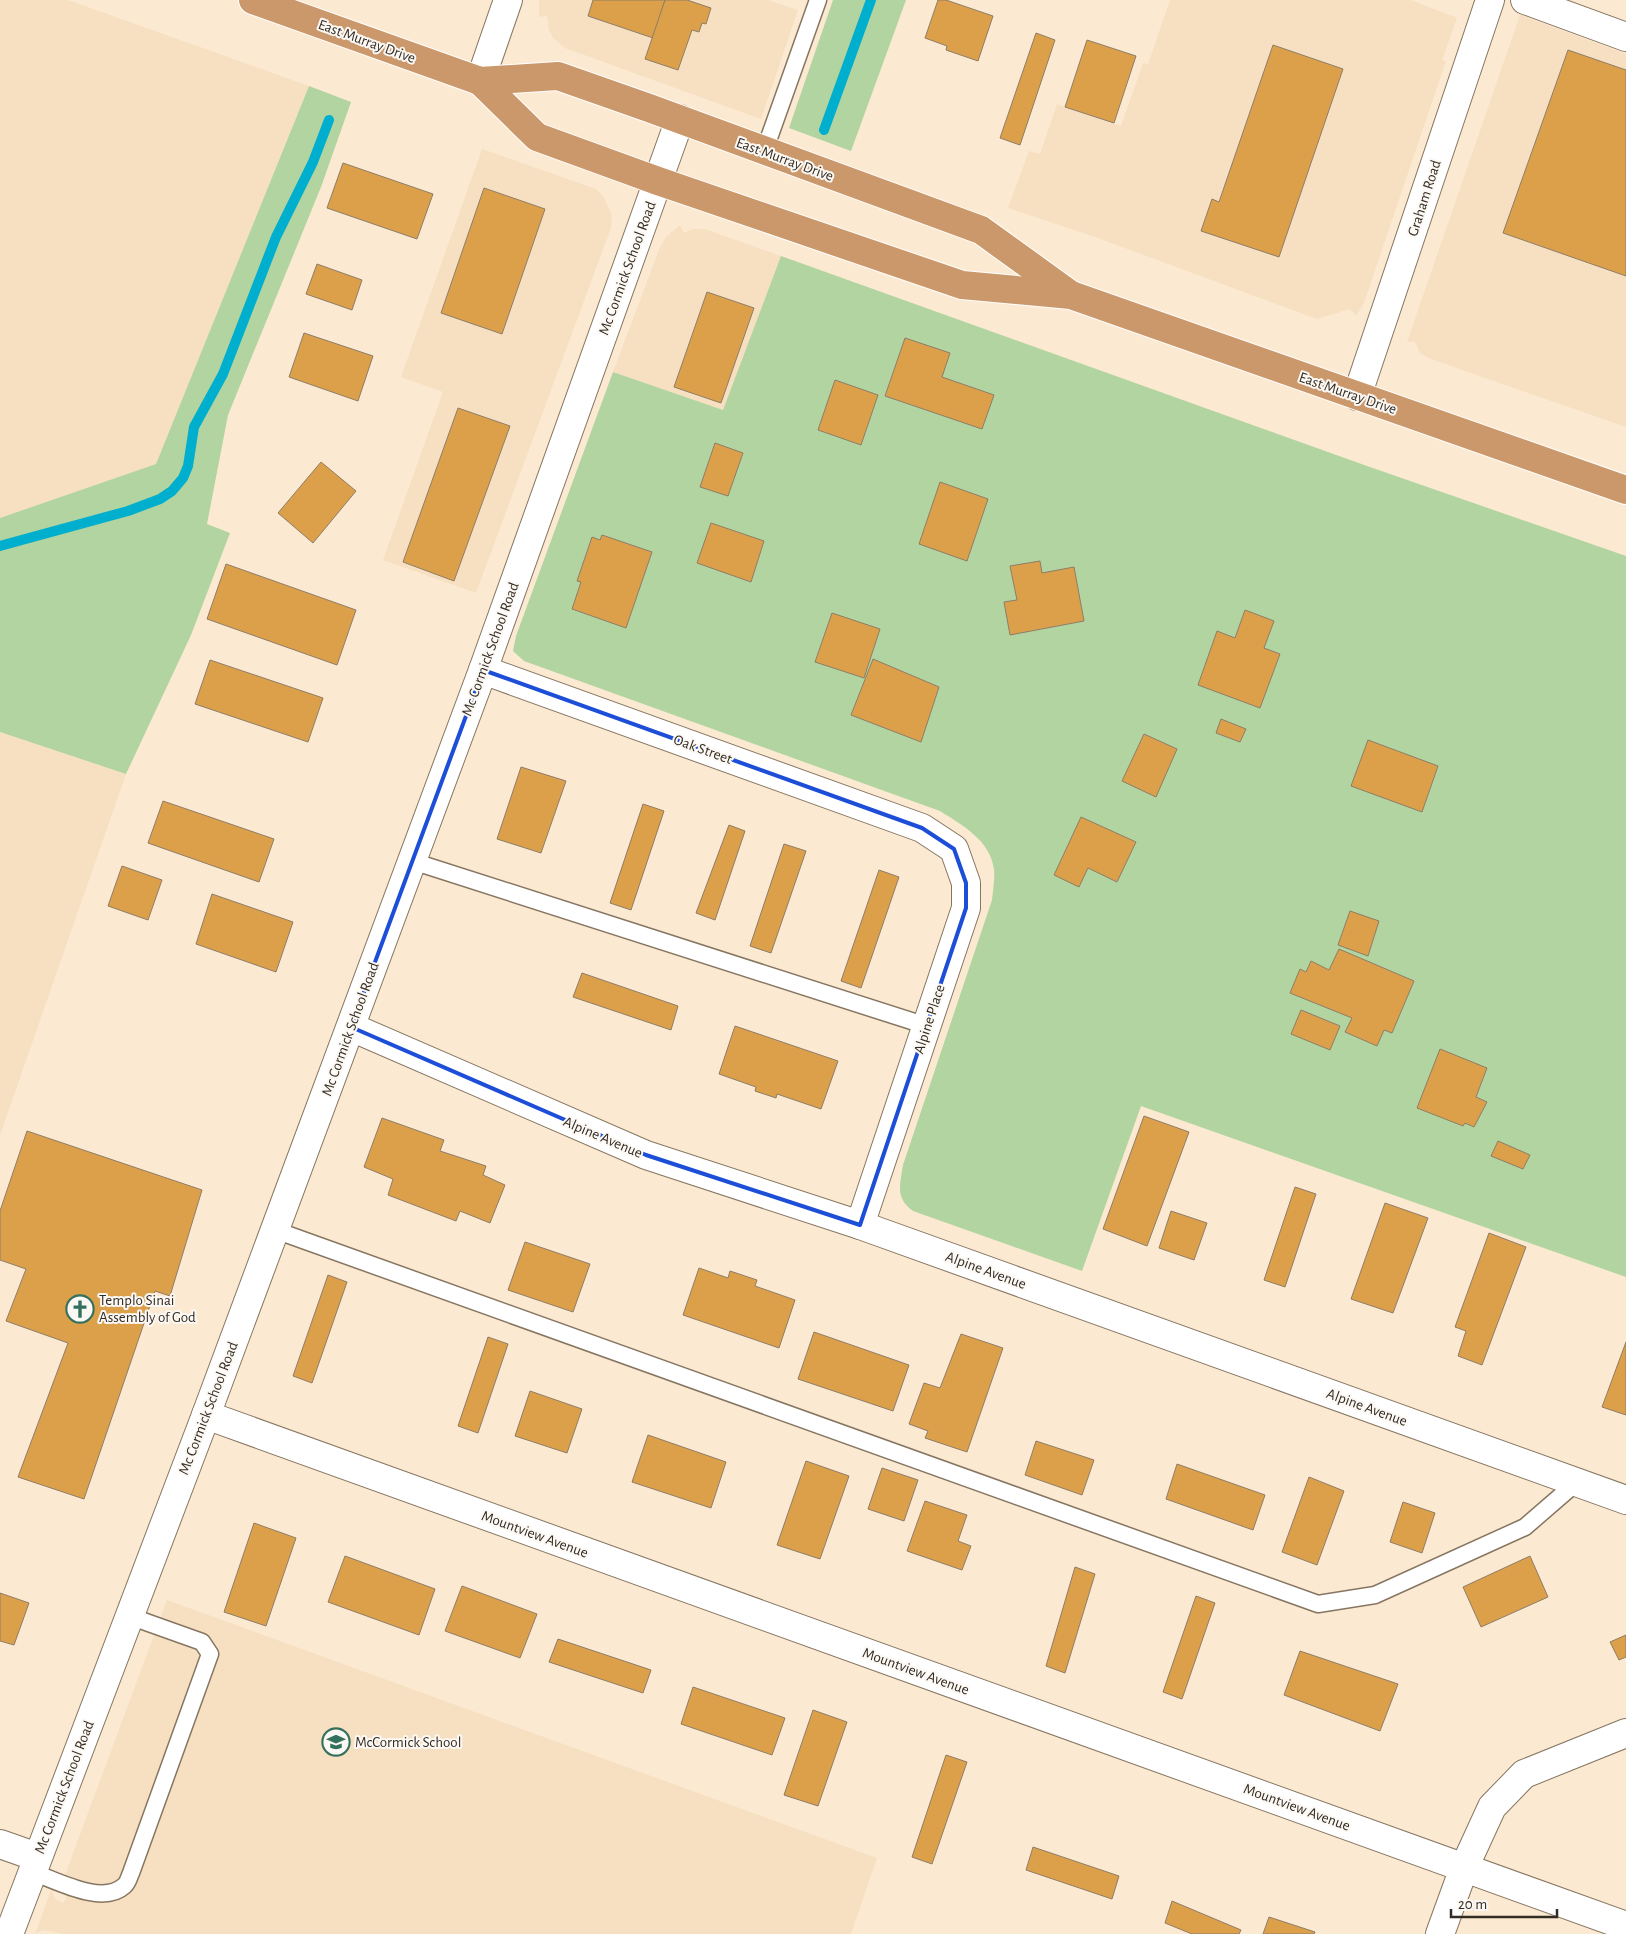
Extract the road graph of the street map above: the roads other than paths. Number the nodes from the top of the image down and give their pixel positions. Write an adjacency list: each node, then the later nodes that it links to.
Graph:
1 (253, 0): 7 (highway, East Murray Drive)
2 (508, 0): 7 (street)
3 (818, 0): 9 (lane)
4 (1490, 0): 12 (street, Graham Road)
5 (1525, 0): 6 (street)
6 (1626, 36)
7 (480, 81): 8 (highway, East Murray Drive); 10 (highway, East Murray Drive)
8 (680, 120): 9 (highway, East Murray Drive); 10 (street, Mc Cormick School Road)
9 (764, 152): 11 (highway, East Murray Drive)
10 (658, 181): 11 (highway, East Murray Drive); 14 (street, Mc Cormick School Road)
11 (1071, 295): 12 (highway, East Murray Drive)
12 (1357, 396): 13 (highway, East Murray Drive)
13 (1626, 490)
14 (483, 670): 15 (street, Oak Street); 16 (street, Mc Cormick School Road)
15 (922, 828): 17 (street, Alpine Place)
16 (412, 861): 17 (lane); 18 (street, Mc Cormick School Road)
17 (927, 1026): 19 (street, Alpine Place)
18 (351, 1027): 19 (street, Alpine Avenue); 20 (street, Mc Cormick School Road)
19 (860, 1225): 22 (street, Alpine Avenue)
20 (275, 1230): 21 (street, Mc Cormick School Road); 22 (lane)
21 (206, 1416): 24 (street, Mc Cormick School Road); 28 (street, Mountview Avenue)
22 (1577, 1482): 23 (street, Alpine Avenue)
23 (1626, 1500)
24 (129, 1616): 27 (street, Mc Cormick School Road); 27 (lane)
25 (1626, 1733): 28 (street)
26 (0, 1844): 27 (street)
27 (35, 1865): 30 (street, Mc Cormick School Road)
28 (1464, 1868): 29 (street, Mountview Avenue); 31 (street)
29 (1626, 1926)
30 (9, 1934)
31 (1440, 1934)

